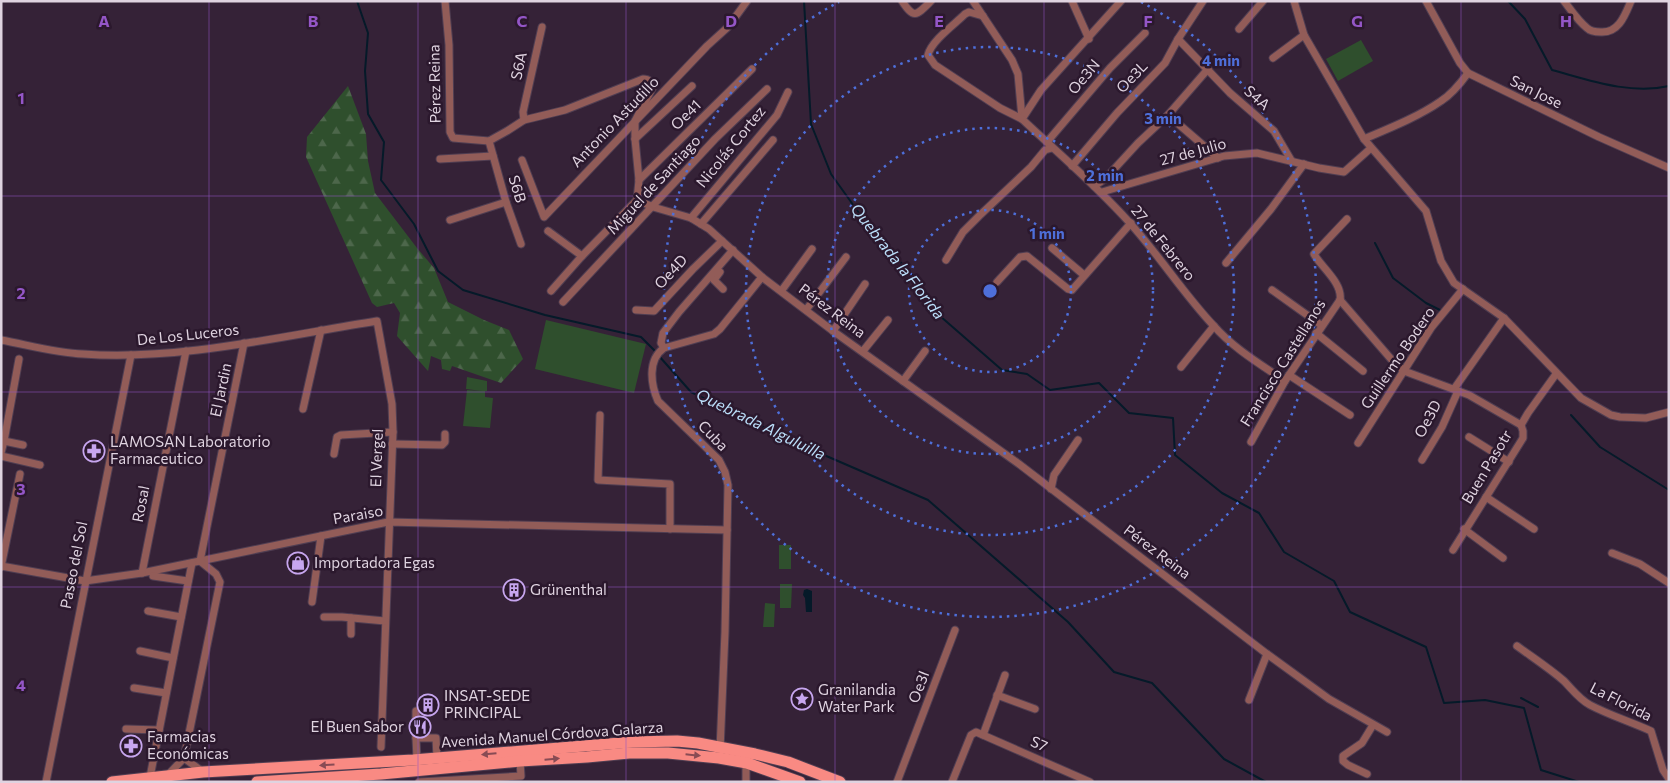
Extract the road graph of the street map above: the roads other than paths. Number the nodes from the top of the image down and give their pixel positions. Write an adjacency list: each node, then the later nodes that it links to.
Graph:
1 (445, 1): 35 (street, Pérez Reina)
2 (748, 1): 31 (street, Antonio Astudillo)
3 (902, 1): 4 (street)
4 (931, 1)
5 (973, 1): 14 (street)
6 (1072, 1): 19 (street)
7 (1121, 1): 19 (street)
8 (1203, 1): 20 (street, Oe3L)
9 (1263, 1): 16 (street)
10 (1294, 1): 18 (street)
11 (1426, 1): 24 (street)
12 (1564, 1): 13 (street)
13 (1631, 1)
14 (983, 16): 29 (street); 29 (street, 27 de Febrero)
15 (542, 27): 30 (street, S6A)
16 (1239, 29)
17 (1145, 33): 36 (street, Oe3N)
18 (1304, 35): 21 (street); 33 (street)
19 (1089, 38): 29 (street)
20 (1178, 39): 23 (street, S4A); 44 (street, Oe3L)
21 (1273, 58)
22 (752, 69): 46 (street, Oe41)
23 (1208, 69): 28 (street); 42 (street, S4A)
24 (1468, 73): 33 (street); 45 (street, San Jose)
25 (692, 86): 32 (street)
26 (767, 89): 51 (street, Miguel de Santiago)
27 (788, 92): 52 (street, Nicolás Cortez)
28 (1168, 115): 39 (street); 47 (street)
29 (1022, 119): 36 (street, 27 de Febrero)
30 (524, 120): 31 (street); 35 (street)
31 (635, 121): 32 (street); 41 (street, Antonio Astudillo)
32 (635, 139): 46 (street)
33 (1364, 139): 37 (street)
34 (773, 140): 56 (street)
35 (489, 141): 38 (street, S6B)
36 (1050, 145): 44 (street, 27 de Febrero); 65 (street, Oe3N)
37 (1371, 148): 43 (street, 27 de Julio); 72 (street)
38 (493, 156): 40 (street); 50 (street, S6B)
39 (1218, 158): 42 (street, 27 de Julio); 48 (street, 27 de Julio)
40 (440, 159)
41 (522, 160)
42 (1291, 160): 43 (street, 27 de Julio)
43 (1304, 164): 66 (street)
44 (1072, 166): 47 (street, 27 de Febrero)
45 (1669, 168)
46 (639, 180): 49 (street)
47 (1094, 186): 48 (street, 27 de Febrero)
48 (1102, 192): 55 (street, 27 de Febrero)
49 (638, 200): 51 (street, Pérez Reina); 63 (street)
50 (506, 202): 54 (street); 59 (street, S6B)
51 (653, 207): 52 (street, Pérez Reina); 77 (street, Miguel de Santiago)
52 (691, 218): 56 (street, Pérez Reina)
53 (1347, 219): 76 (street)
54 (450, 220)
55 (1131, 223): 67 (street); 84 (street, 27 de Febrero)
56 (701, 224): 58 (street, Pérez Reina)
57 (548, 231): 63 (street)
58 (722, 241): 62 (street, Pérez Reina); 78 (street, Oe4D)
59 (521, 244)
60 (1052, 248): 67 (street)
61 (812, 249): 73 (street)
62 (735, 251): 68 (street, Pérez Reina); 71 (street); 90 (street, Cuba)
63 (582, 256): 75 (street)
64 (846, 257): 79 (street)
65 (946, 260)
66 (1226, 263)
67 (1084, 275): 69 (street)
68 (762, 277): 73 (street, Pérez Reina); 90 (street)
69 (997, 282)
70 (865, 284): 86 (street)
71 (723, 289)
72 (1463, 289): 80 (street); 98 (street, Guillermo Bodero)
73 (782, 290): 79 (street, Pérez Reina)
74 (1272, 290): 83 (street)
75 (551, 291)
76 (1340, 300): 83 (street, Francisco Castellanos); 98 (street)
77 (563, 302)
78 (636, 310)
79 (806, 310): 86 (street, Pérez Reina)
80 (1504, 318): 99 (street); 102 (street, Oe3D)
81 (888, 320): 92 (street)
82 (377, 322): 85 (street, De Los Luceros); 110 (street, El Vergel)
83 (1321, 325): 87 (street, Francisco Castellanos)
84 (1214, 326): 96 (street); 100 (street, 27 de Febrero)
85 (321, 330): 89 (street, De Los Luceros); 103 (street)
86 (833, 331): 92 (street, Pérez Reina)
87 (1316, 333): 97 (street); 100 (street, Francisco Castellanos)
88 (1, 340): 94 (street, De Los Luceros)
89 (244, 343): 91 (street, De Los Luceros); 136 (street, El Jardin)
90 (664, 348): 131 (street, Cuba)
91 (186, 351): 94 (street, De Los Luceros); 139 (street, Rosal)
92 (863, 351): 101 (street, Pérez Reina)
93 (925, 351): 101 (street)
94 (131, 355): 141 (street, Paseo del Sol)
95 (20, 359): 114 (street)
96 (1181, 367)
97 (1363, 371)
98 (1404, 371): 102 (street); 116 (street, Guillermo Bodero)
99 (1556, 374): 105 (street); 109 (street, Buen Pasotr)
100 (1287, 378): 107 (street, 27 de Febrero); 115 (street, Francisco Castellanos)
101 (903, 381): 125 (street, Pérez Reina)
102 (1456, 390): 109 (street); 121 (street, Oe3D)
103 (303, 409)
104 (1669, 412): 105 (street)
105 (1658, 414): 108 (street)
106 (600, 415): 128 (street)
107 (1350, 415)
108 (1669, 420)
109 (1521, 425): 122 (street, Buen Pasotr)
110 (393, 432): 117 (street, El Vergel); 120 (street)
111 (445, 434): 117 (street)
112 (1469, 437): 122 (street)
113 (1078, 440): 125 (street)
114 (4, 441): 118 (street); 119 (street)
115 (1251, 442)
116 (1358, 443)
117 (392, 444): 127 (street, El Vergel)
118 (23, 445)
119 (1, 454): 123 (street)
120 (334, 454)
121 (1422, 460)
122 (1509, 462): 126 (street, Buen Pasotr)
123 (40, 465)
124 (20, 474): 138 (street)
125 (1051, 488): 154 (street, Pérez Reina)
126 (1486, 497): 129 (street, Buen Pasotr); 130 (street)
127 (388, 522): 128 (street, Paraiso); 132 (street, Paraiso); 149 (street, El Vergel)
128 (670, 529): 131 (street, Paraiso)
129 (1464, 529): 133 (street, Buen Pasotr); 135 (street)
130 (1534, 529)
131 (727, 530): 170 (street, Cuba)
132 (322, 536): 136 (street, Paraiso); 144 (street)
133 (1452, 550)
134 (1612, 553): 143 (street)
135 (1503, 558)
136 (200, 561): 137 (street, Paraiso); 172 (street)
137 (192, 562): 139 (street, Paraiso); 142 (street)
138 (1, 566): 141 (street, Paraiso)
139 (142, 573): 141 (street, Paraiso)
140 (153, 576): 142 (street)
141 (84, 581): 188 (street, Paseo del Sol)
142 (188, 581): 146 (street)
143 (1669, 584)
144 (312, 602)
145 (148, 611): 146 (street)
146 (181, 617): 155 (street)
147 (324, 617): 148 (street)
148 (351, 618): 149 (street); 151 (street)
149 (385, 621): 169 (street, El Vergel)
150 (956, 630): 196 (street, Oe3I)
151 (351, 634)
152 (1517, 646): 185 (street, La Florida)
153 (140, 652): 155 (street)
154 (1267, 654): 160 (street); 163 (street, Pérez Reina)
155 (173, 658): 158 (street)
156 (1005, 675): 159 (street)
157 (134, 688): 158 (street)
158 (166, 693): 165 (street)
159 (997, 695): 161 (street); 167 (street)
160 (1249, 700)
161 (1035, 709)
162 (416, 710): 168 (street)
163 (1373, 725): 166 (street, Pérez Reina); 180 (street)
164 (126, 729): 165 (street)
165 (159, 730): 182 (street)
166 (1387, 732)
167 (980, 733): 197 (street); 198 (street, S7)
168 (416, 738): 173 (street); 174 (street)
169 (381, 747)
170 (719, 752): 171 (main road, Avenida Manuel Córdova Galarza); 173 (main road, Avenida Manuel Córdova Galarza, one-way to 173); 175 (main road, Avenida Manuel Córdova Galarza, one-way to 170); 176 (main road, Avenida Manuel Córdova Galarza)
171 (755, 754): 176 (street); 195 (main road, Avenida Manuel Córdova Galarza)
172 (184, 758): 178 (street); 181 (street)
173 (437, 758): 174 (main road, Avenida Manuel Córdova Galarza)
174 (418, 760): 178 (main road, Avenida Manuel Córdova Galarza, one-way to 178)
175 (520, 761): 177 (main road, Avenida Manuel Córdova Galarza); 184 (street)
176 (747, 763): 179 (main road, Avenida Manuel Córdova Galarza); 192 (street)
177 (430, 769): 183 (main road, Avenida Manuel Córdova Galarza); 187 (street)
178 (203, 772): 181 (main road, Avenida Manuel Córdova Galarza)
179 (774, 772): 193 (street); 194 (main road, Avenida Manuel Córdova Galarza)
180 (1367, 774)
181 (166, 776): 182 (main road, Avenida Manuel Córdova Galarza)
182 (150, 777): 189 (main road, Avenida Manuel Córdova Galarza)
183 (382, 778): 190 (main road, Avenida Manuel Córdova Galarza)
184 (521, 779): 186 (street)
185 (1669, 779)
186 (493, 780): 187 (street)
187 (432, 781): 191 (street)
188 (46, 782)
189 (112, 782)
190 (257, 782)
191 (419, 782)
192 (746, 782)
193 (788, 782)
194 (800, 782)
195 (840, 782)
196 (897, 782)
197 (952, 782)
198 (1090, 782)

